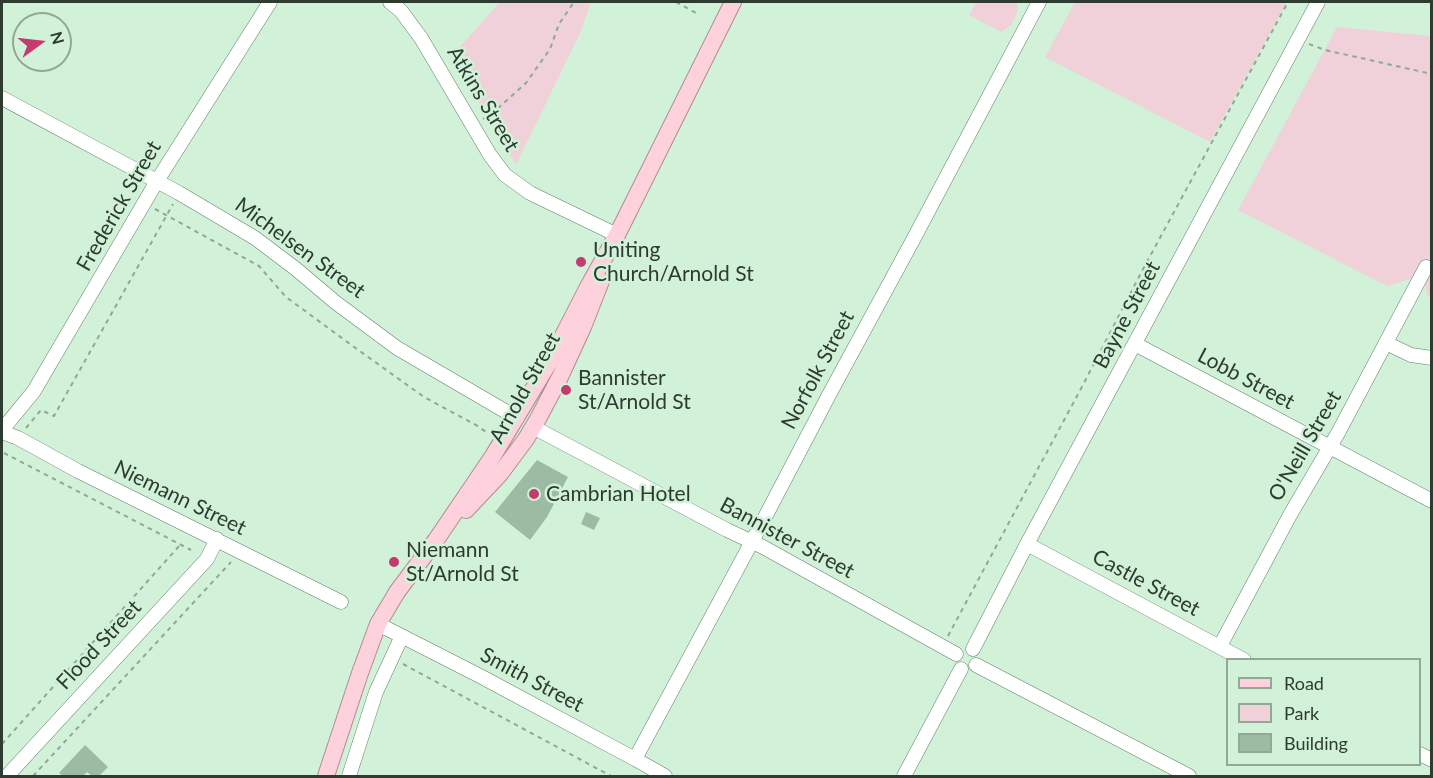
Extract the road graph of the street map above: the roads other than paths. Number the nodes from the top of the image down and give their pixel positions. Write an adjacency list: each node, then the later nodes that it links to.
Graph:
1 (270, 2): 7 (street, Frederick Street)
2 (390, 2): 8 (street, Atkins Street)
3 (733, 2): 8 (main road, Arnold Street)
4 (1039, 2): 20 (street, Norfolk Street)
5 (1318, 2): 11 (street, Bayne Street)
6 (2, 98): 7 (street, Michelsen Street)
7 (157, 181): 13 (street, Michelsen Street); 15 (street, Frederick Street)
8 (617, 235): 13 (main road, Arnold Street); 14 (main road, Arnold Street)
9 (1426, 267): 10 (street, O'Neill Street)
10 (1386, 343): 12 (street); 16 (street, O'Neill Street)
11 (1135, 344): 16 (street, Lobb Street); 21 (street, Bayne Street)
12 (1431, 358)
13 (517, 418): 14 (main road, Michelsen Street); 19 (main road, Arnold Street)
14 (533, 427): 19 (main road, Arnold Street); 20 (street, Bannister Street)
15 (2, 431): 18 (street, Niemann Street)
16 (1330, 447): 17 (street, Lobb Street); 25 (street, O'Neill Street)
17 (1431, 501)
18 (217, 539): 22 (street, Niemann Street); 33 (street, Flood Street)
19 (436, 540): 23 (main road, Arnold Street)
20 (752, 541): 27 (street, Bannister Street); 31 (street, Norfolk Street)
21 (1027, 544): 25 (street, Castle Street); 26 (street, Bayne Street)
22 (341, 602)
23 (378, 624): 24 (street, Smith Street); 32 (main road, Arnold Street)
24 (402, 636): 31 (street, Smith Street); 34 (street)
25 (1220, 646): 28 (street, Castle Street)
26 (973, 649): 27 (street); 29 (street)
27 (956, 654): 30 (street)
28 (1241, 658)
29 (976, 665): 30 (street); 37 (street)
30 (961, 669): 36 (street)
31 (635, 759): 35 (street, Smith Street)
32 (328, 772)
33 (7, 777)
34 (349, 777)
35 (665, 777)
36 (904, 777)
37 (1189, 777)

